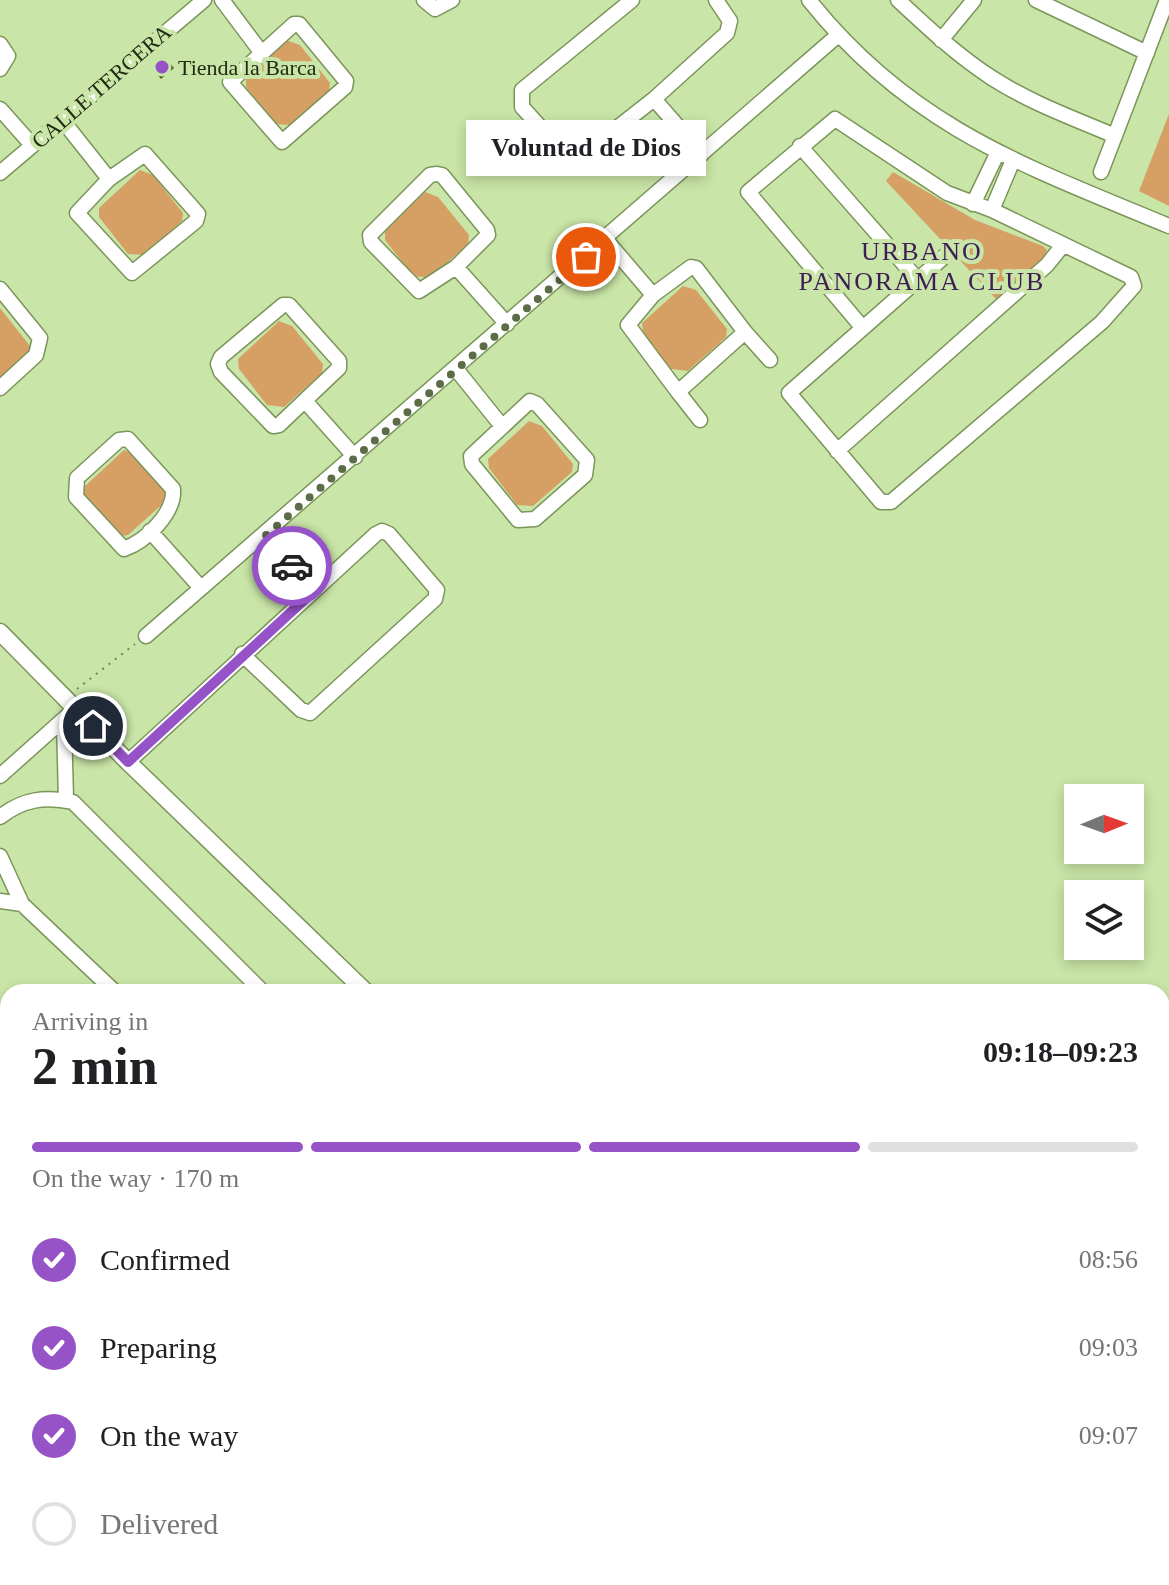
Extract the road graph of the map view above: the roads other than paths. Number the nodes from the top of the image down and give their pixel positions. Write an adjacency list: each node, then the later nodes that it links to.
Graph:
1 (175, 0): 13 (street)
2 (204, 0): 13 (street, CALLE TERCERA)
3 (222, 0): 17 (street)
4 (424, 0): 5 (street)
5 (452, 0)
6 (632, 0): 20 (street)
7 (716, 0): 20 (street)
8 (809, 0): 14 (street)
9 (898, 0): 15 (street)
10 (974, 0): 15 (street)
11 (1036, 0): 18 (street)
12 (1167, 0): 18 (street)
13 (186, 13): 22 (street, CALLE TERCERA)
14 (837, 36): 26 (street); 27 (street)
15 (941, 40): 23 (street)
16 (0, 44): 19 (street)
17 (261, 52): 17 (street)
18 (1147, 53): 23 (street)
19 (0, 69)
20 (654, 99): 26 (street)
21 (0, 109): 24 (street)
22 (63, 121): 24 (street, CALLE TERCERA); 31 (street)
23 (1115, 136): 29 (street)
24 (32, 145): 30 (street, CALLE TERCERA)
25 (800, 146): 32 (street); 39 (street); 43 (street)
26 (702, 154): 35 (street)
27 (997, 154): 28 (street); 32 (street)
28 (1013, 160): 33 (street); 34 (street)
29 (1101, 172)
30 (0, 173)
31 (109, 179): 31 (street)
32 (973, 204): 33 (street)
33 (992, 210): 36 (street)
34 (1169, 226)
35 (606, 240): 41 (street); 42 (street)
36 (1063, 245): 52 (street); 52 (street)
37 (946, 255): 39 (street)
38 (456, 267): 38 (street); 42 (street)
39 (918, 280): 43 (street)
40 (0, 289): 47 (street)
41 (653, 295): 44 (street); 48 (street)
42 (507, 324): 46 (street)
43 (862, 327): 52 (street)
44 (745, 332): 45 (street); 48 (street)
45 (770, 360)
46 (456, 369): 51 (street); 53 (street)
47 (0, 388)
48 (678, 392): 50 (street)
49 (305, 401): 49 (street); 53 (street)
50 (700, 420)
51 (501, 425): 51 (street)
52 (837, 451)
53 (355, 457): 55 (street)
54 (150, 531): 54 (street); 56 (street)
55 (264, 537): 56 (street); 57 (street)
56 (201, 588): 59 (street)
57 (315, 590): 60 (street); 60 (street)
58 (0, 632): 61 (main road)
59 (146, 636)
60 (242, 654): 62 (street)
61 (68, 709): 62 (main road); 63 (street); 64 (street)
62 (128, 762): 71 (main road)
63 (0, 776)
64 (66, 800): 65 (street); 70 (street)
65 (0, 817)
66 (0, 856): 68 (street)
67 (0, 901): 68 (street)
68 (22, 904): 69 (street)
69 (107, 984)
70 (255, 984)
71 (358, 984)

